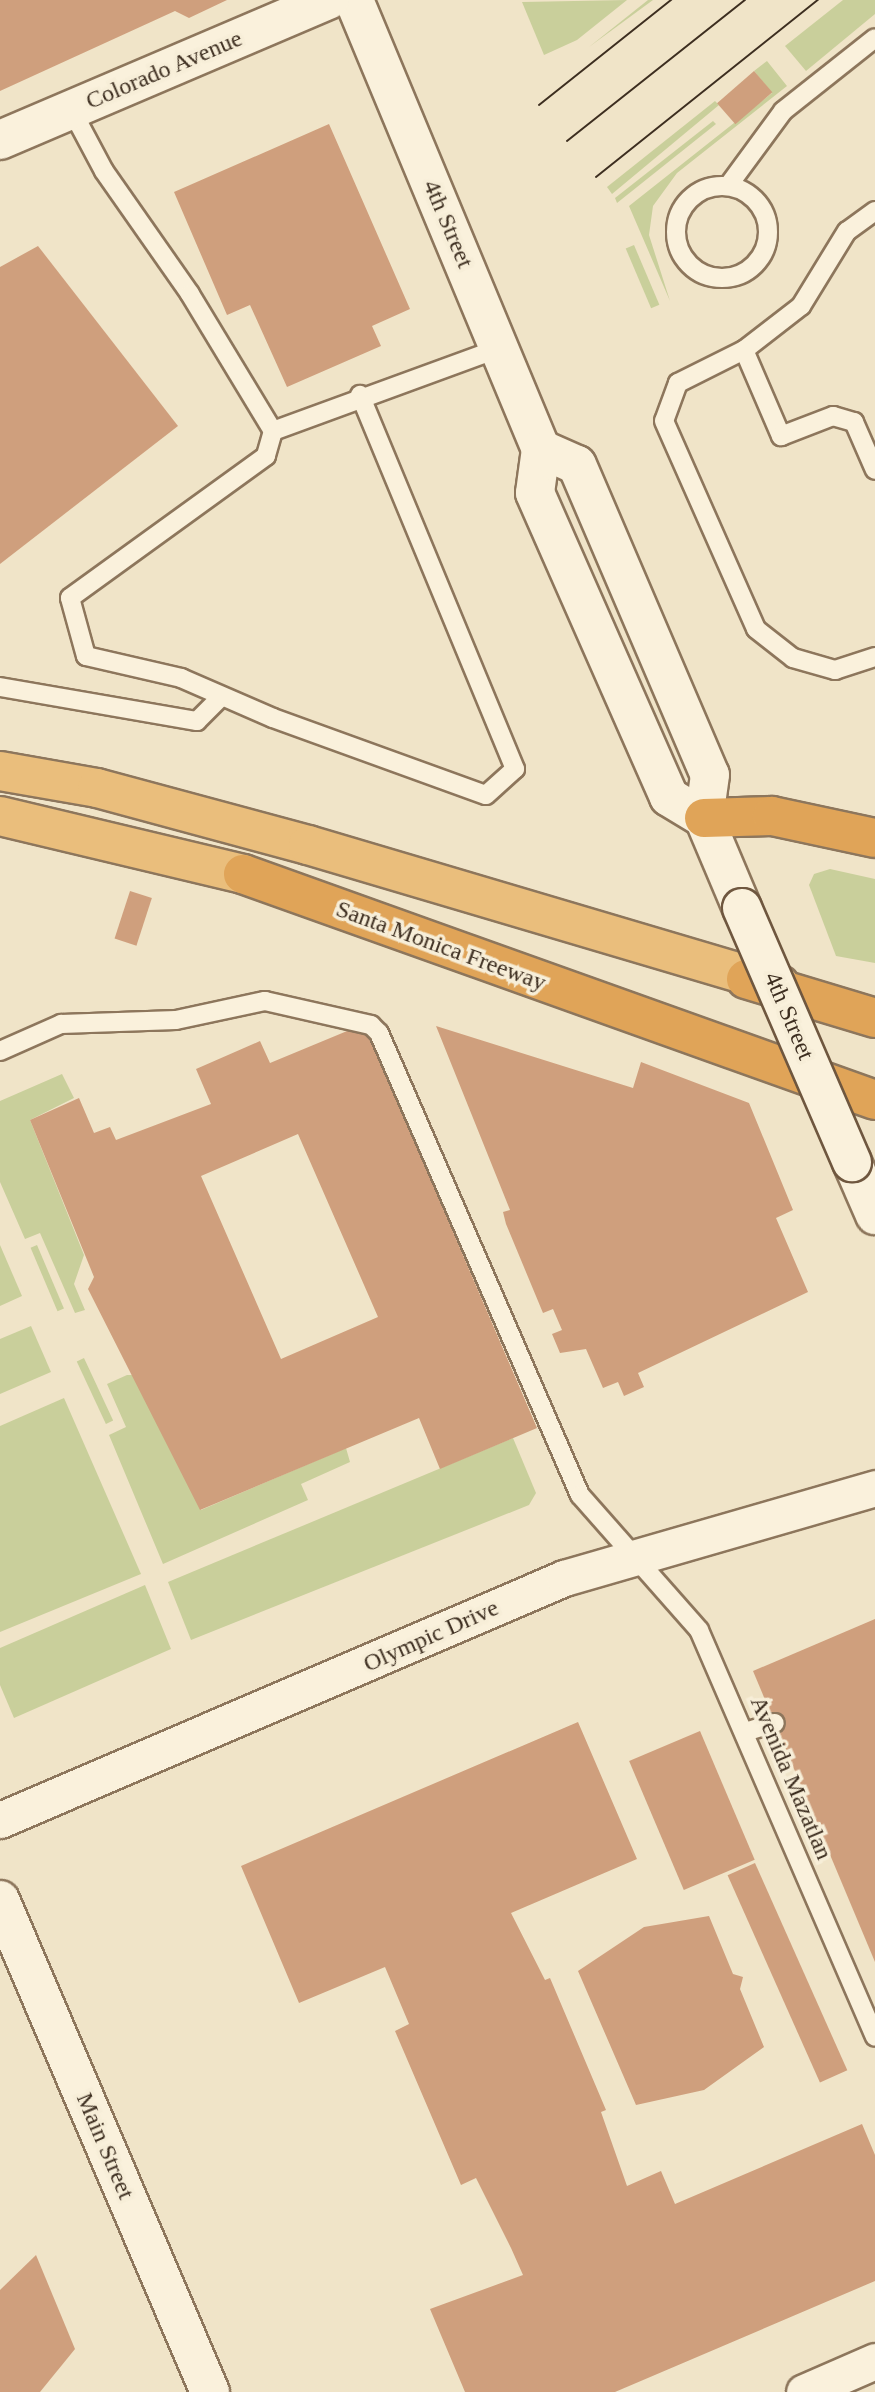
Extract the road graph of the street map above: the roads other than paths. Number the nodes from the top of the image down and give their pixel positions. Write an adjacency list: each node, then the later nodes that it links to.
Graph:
1 (328, 0): 4 (main road, Colorado Avenue)
2 (354, 0): 8 (main road, 4th Street)
3 (875, 38): 6 (lane)
4 (72, 109): 5 (main road, Colorado Avenue); 11 (lane)
5 (0, 140)
6 (728, 186): 6 (lane)
7 (875, 211): 9 (lane)
8 (499, 348): 10 (lane); 12 (main road, 4th Street)
9 (744, 349): 13 (lane); 14 (lane)
10 (360, 395): 11 (lane); 16 (lane)
11 (273, 431): 16 (lane)
12 (541, 449): 19 (main road); 19 (main road)
13 (875, 470)
14 (875, 657)
15 (0, 687): 16 (lane)
16 (222, 696)
17 (0, 771): 21 (highway)
18 (0, 816): 25 (highway, Santa Monica Freeway)
19 (704, 818): 20 (highway); 26 (main road, 4th Street, bridge)
20 (875, 838)
21 (746, 979): 22 (highway); 23 (highway)
22 (875, 1000)
23 (875, 1018)
24 (0, 1051): 28 (lane, Avenida Mazatlan)
25 (875, 1100)
26 (875, 1215)
27 (875, 1488): 28 (street, Olympic Drive)
28 (634, 1555): 30 (lane, Avenida Mazatlan); 31 (street, Olympic Drive)
29 (775, 1723): 30 (lane)
30 (745, 1732): 33 (lane, Avenida Mazatlan)
31 (0, 1821)
32 (0, 1900): 36 (main road, Main Street)
33 (875, 2037)
34 (875, 2361): 35 (street)
35 (813, 2390)
36 (210, 2392)

